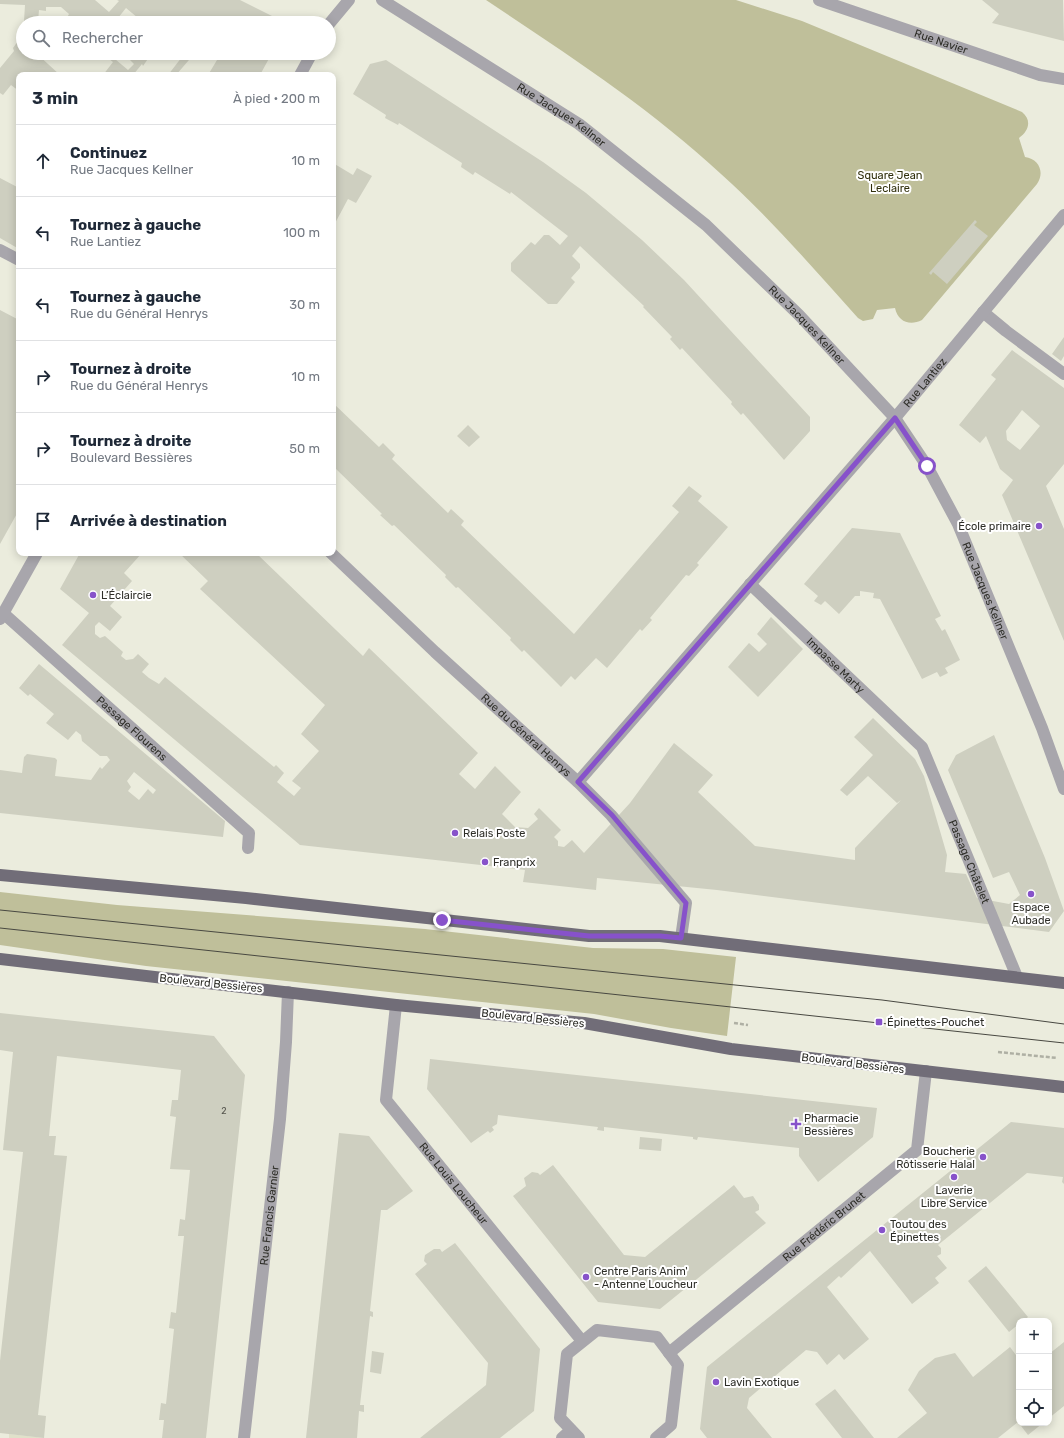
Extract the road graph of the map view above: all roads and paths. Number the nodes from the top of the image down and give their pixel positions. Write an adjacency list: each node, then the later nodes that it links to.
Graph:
1 (349, 0): 4 (street)
2 (382, 0): 13 (street, Rue Jacques Kellner)
3 (819, 0): 7 (street, Rue Navier)
4 (336, 16)
5 (308, 60): 6 (street)
6 (302, 72)
7 (1064, 79)
8 (1064, 215): 11 (street, Rue Lantiez)
9 (0, 250): 10 (street)
10 (16, 258)
11 (983, 312): 12 (street); 13 (street, Rue Lantiez)
12 (1064, 374)
13 (895, 418): 16 (street, Rue Lantiez); 20 (street, Rue Jacques Kellner)
14 (35, 556): 17 (street)
15 (334, 556): 19 (street, Rue du Général Henrys)
16 (750, 584): 18 (street, Impasse Marty); 19 (street, Rue Lantiez)
17 (2, 616): 21 (street, Passage Flourens)
18 (922, 746): 25 (street, Passage Châtelet)
19 (578, 782): 23 (street, Rue du Général Henrys)
20 (1064, 789)
21 (248, 848)
22 (0, 875): 23 (main road)
23 (681, 938): 25 (main road)
24 (0, 959): 27 (main road, Boulevard Bessières)
25 (1017, 977): 26 (main road)
26 (1064, 983)
27 (288, 992): 28 (main road, Boulevard Bessières); 36 (street, Rue Francis Garnier)
28 (396, 1005): 31 (main road, Boulevard Bessières); 33 (street, Rue Louis Loucheur)
29 (998, 1052): 30 (path)
30 (1057, 1058)
31 (926, 1071): 32 (main road, Boulevard Bessières); 34 (street, Rue Frédéric Brunet)
32 (1064, 1087)
33 (582, 1341): 34 (street); 35 (street)
34 (669, 1353): 38 (street)
35 (575, 1434): 37 (street)
36 (244, 1438)
37 (562, 1438)
38 (658, 1438)

